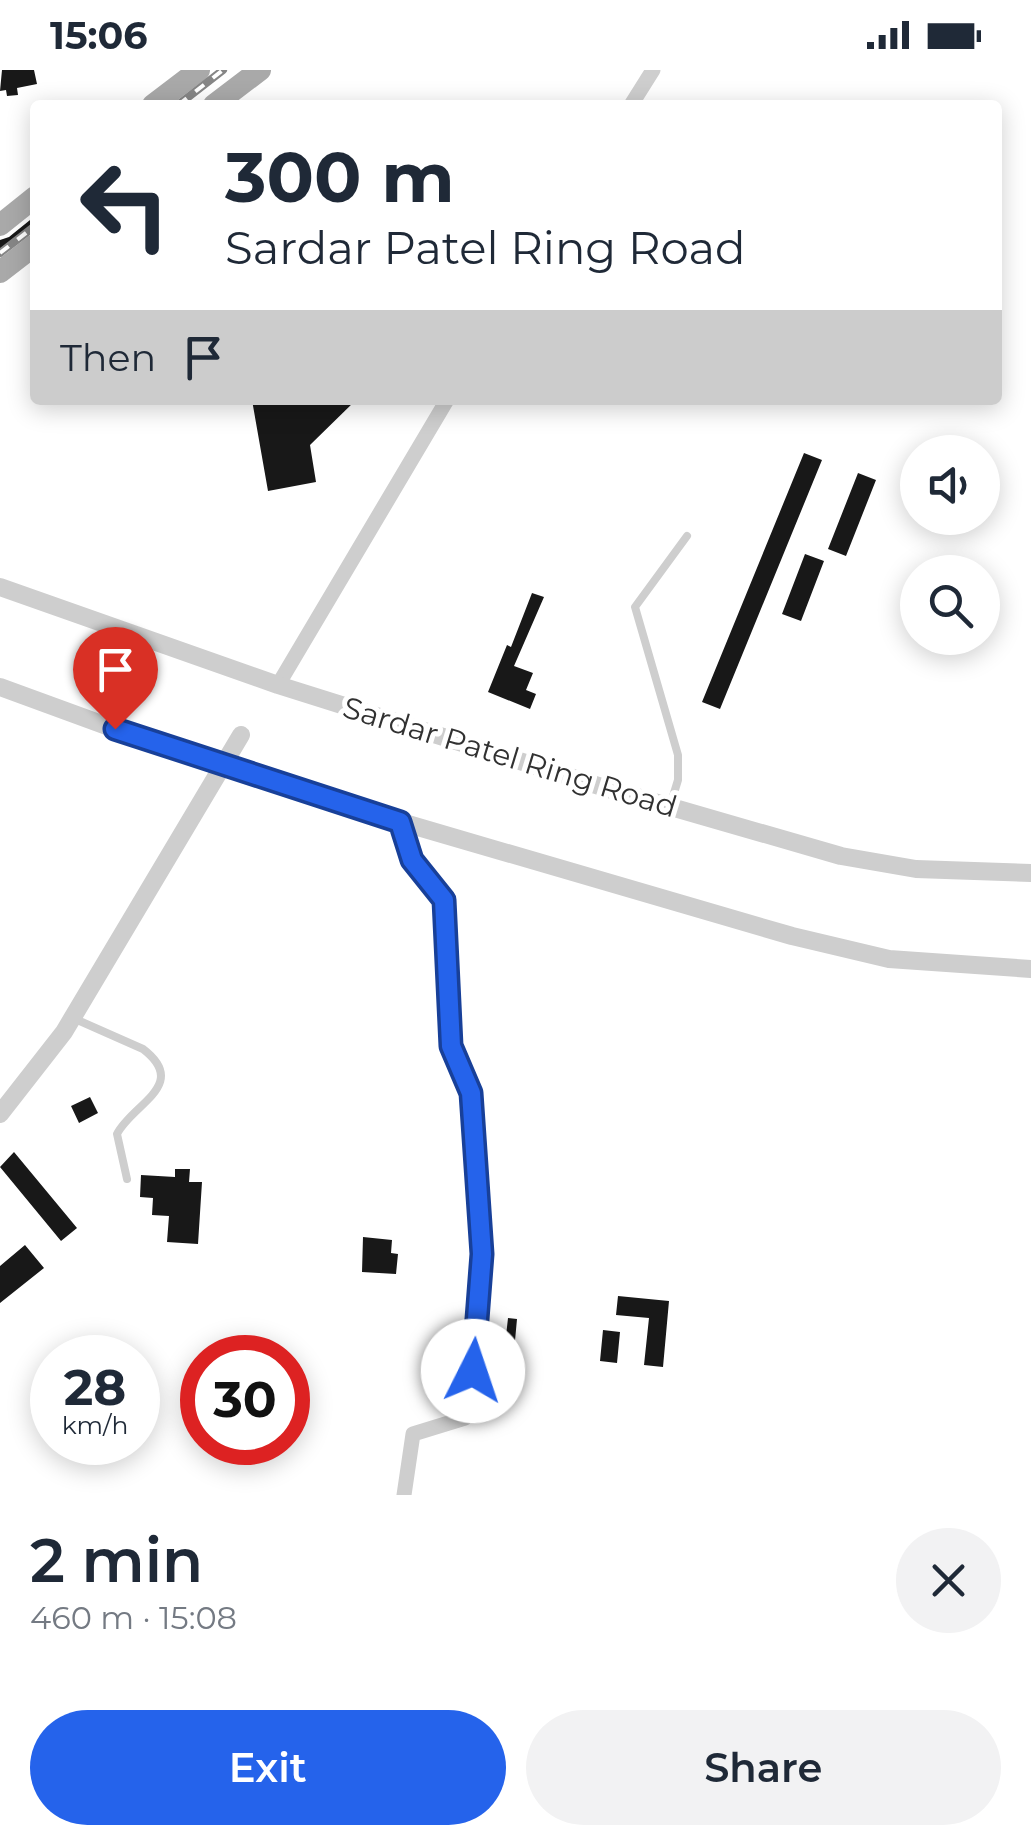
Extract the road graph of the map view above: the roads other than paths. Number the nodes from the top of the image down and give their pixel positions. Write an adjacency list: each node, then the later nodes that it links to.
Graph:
1 (260, 70): 5 (main road)
2 (653, 70): 6 (street)
3 (192, 72): 4 (main road)
4 (160, 100)
5 (221, 100)
6 (634, 100)
7 (30, 201): 8 (main road)
8 (0, 224)
9 (30, 248): 10 (main road)
10 (0, 272)
11 (444, 405): 14 (street)
12 (688, 536): 18 (lane)
13 (0, 587): 14 (street, Sardar Patel Ring Road)
14 (278, 685): 18 (street, Sardar Patel Ring Road)
15 (0, 687): 17 (street)
16 (242, 735): 17 (street)
17 (223, 764): 19 (street); 22 (street)
18 (670, 806): 20 (street, Sardar Patel Ring Road)
19 (400, 822): 21 (street); 25 (street)
20 (1031, 874)
21 (1031, 968)
22 (72, 1018): 23 (street); 24 (lane)
23 (0, 1114)
24 (127, 1179)
25 (404, 1495)

